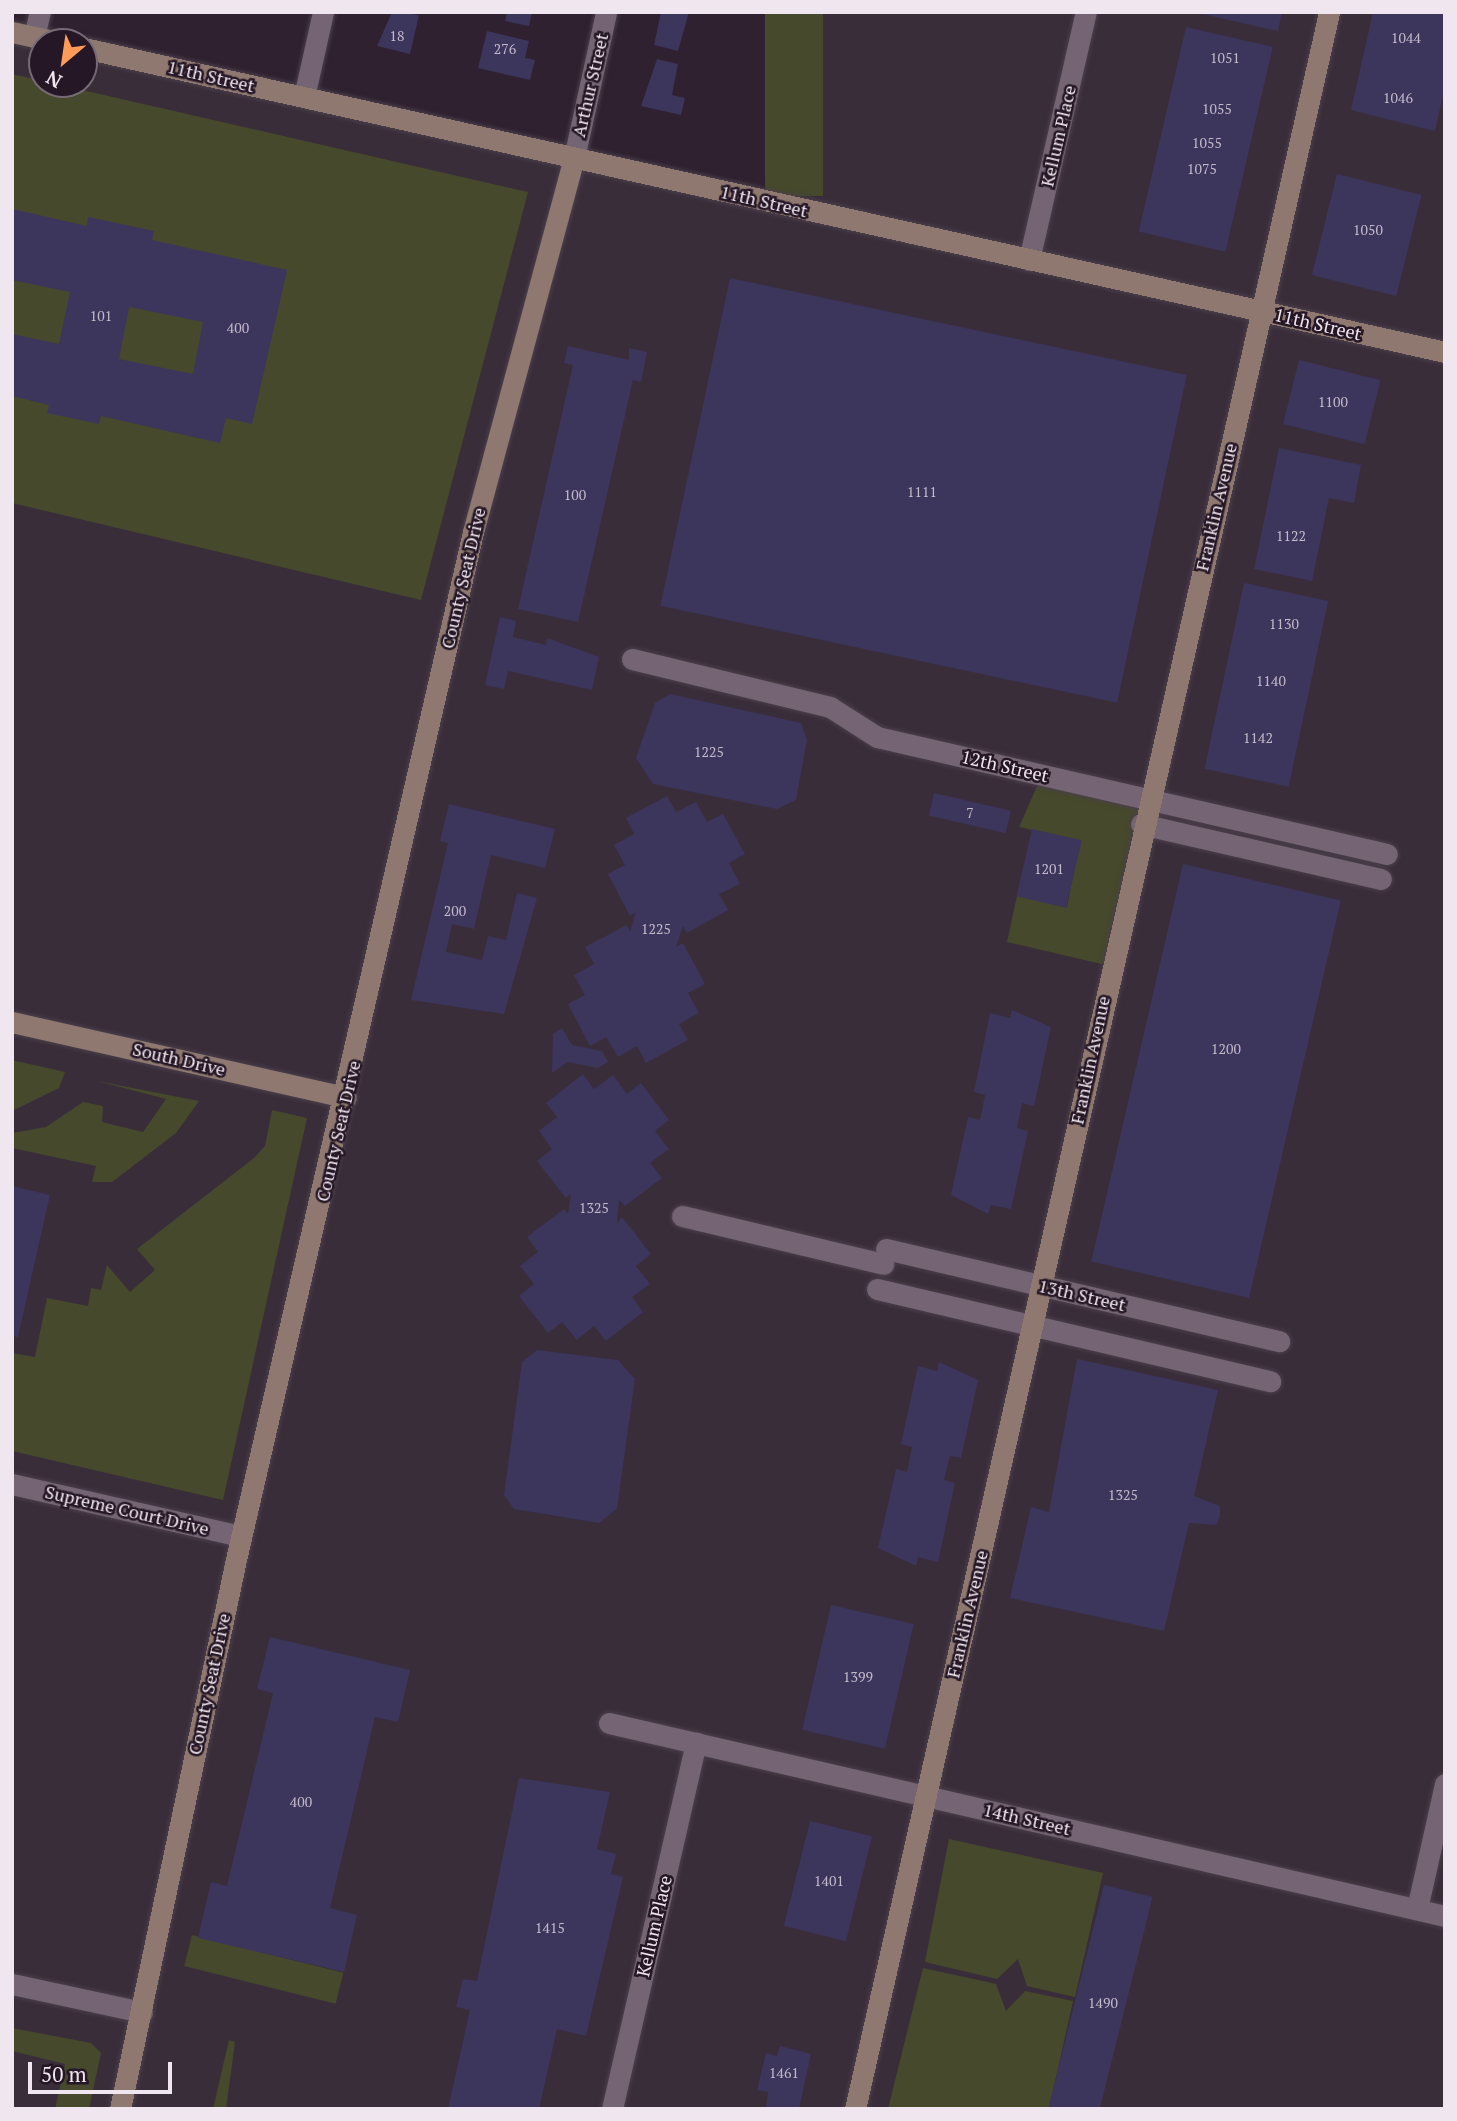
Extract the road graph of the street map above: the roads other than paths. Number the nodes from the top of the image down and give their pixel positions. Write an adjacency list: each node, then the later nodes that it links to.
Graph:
1 (323, 12): 6 (street)
2 (606, 12): 7 (street, Arthur Street)
3 (1086, 12): 8 (street, Kellum Place)
4 (1329, 12): 9 (main road, Franklin Avenue)
5 (98, 51): 6 (main road, 11th Street)
6 (304, 97): 7 (main road, 11th Street)
7 (574, 158): 8 (main road, 11th Street); 17 (main road, County Seat Drive)
8 (1030, 260): 9 (main road, 11th Street)
9 (1262, 311): 10 (main road, 11th Street); 12 (main road, Franklin Avenue)
10 (1445, 352)
11 (632, 659): 12 (street, 12th Street)
12 (1147, 799): 13 (main road, Franklin Avenue); 14 (street, 12th Street)
13 (1141, 824): 15 (street); 19 (main road, Franklin Avenue)
14 (1387, 854)
15 (1381, 879)
16 (12, 1022): 17 (main road, South Drive)
17 (346, 1097): 25 (main road, County Seat Drive)
18 (682, 1216): 19 (street, 13th Street)
19 (1041, 1286): 21 (main road, Franklin Avenue); 22 (street, 13th Street)
20 (877, 1289): 21 (street)
21 (1032, 1326): 23 (street); 29 (main road, Franklin Avenue)
22 (1279, 1341)
23 (1270, 1381)
24 (12, 1484): 25 (street, Supreme Court Drive)
25 (241, 1536): 33 (main road, County Seat Drive)
26 (609, 1723): 27 (street, 14th Street)
27 (696, 1743): 29 (street, 14th Street); 35 (street, Kellum Place)
28 (1445, 1784): 30 (street)
29 (926, 1796): 30 (street, 14th Street); 36 (main road, Franklin Avenue)
30 (1417, 1909): 31 (street, 14th Street)
31 (1445, 1916)
32 (12, 1984): 33 (street)
33 (142, 2012): 34 (main road, County Seat Drive)
34 (120, 2109)
35 (612, 2109)
36 (855, 2109)

